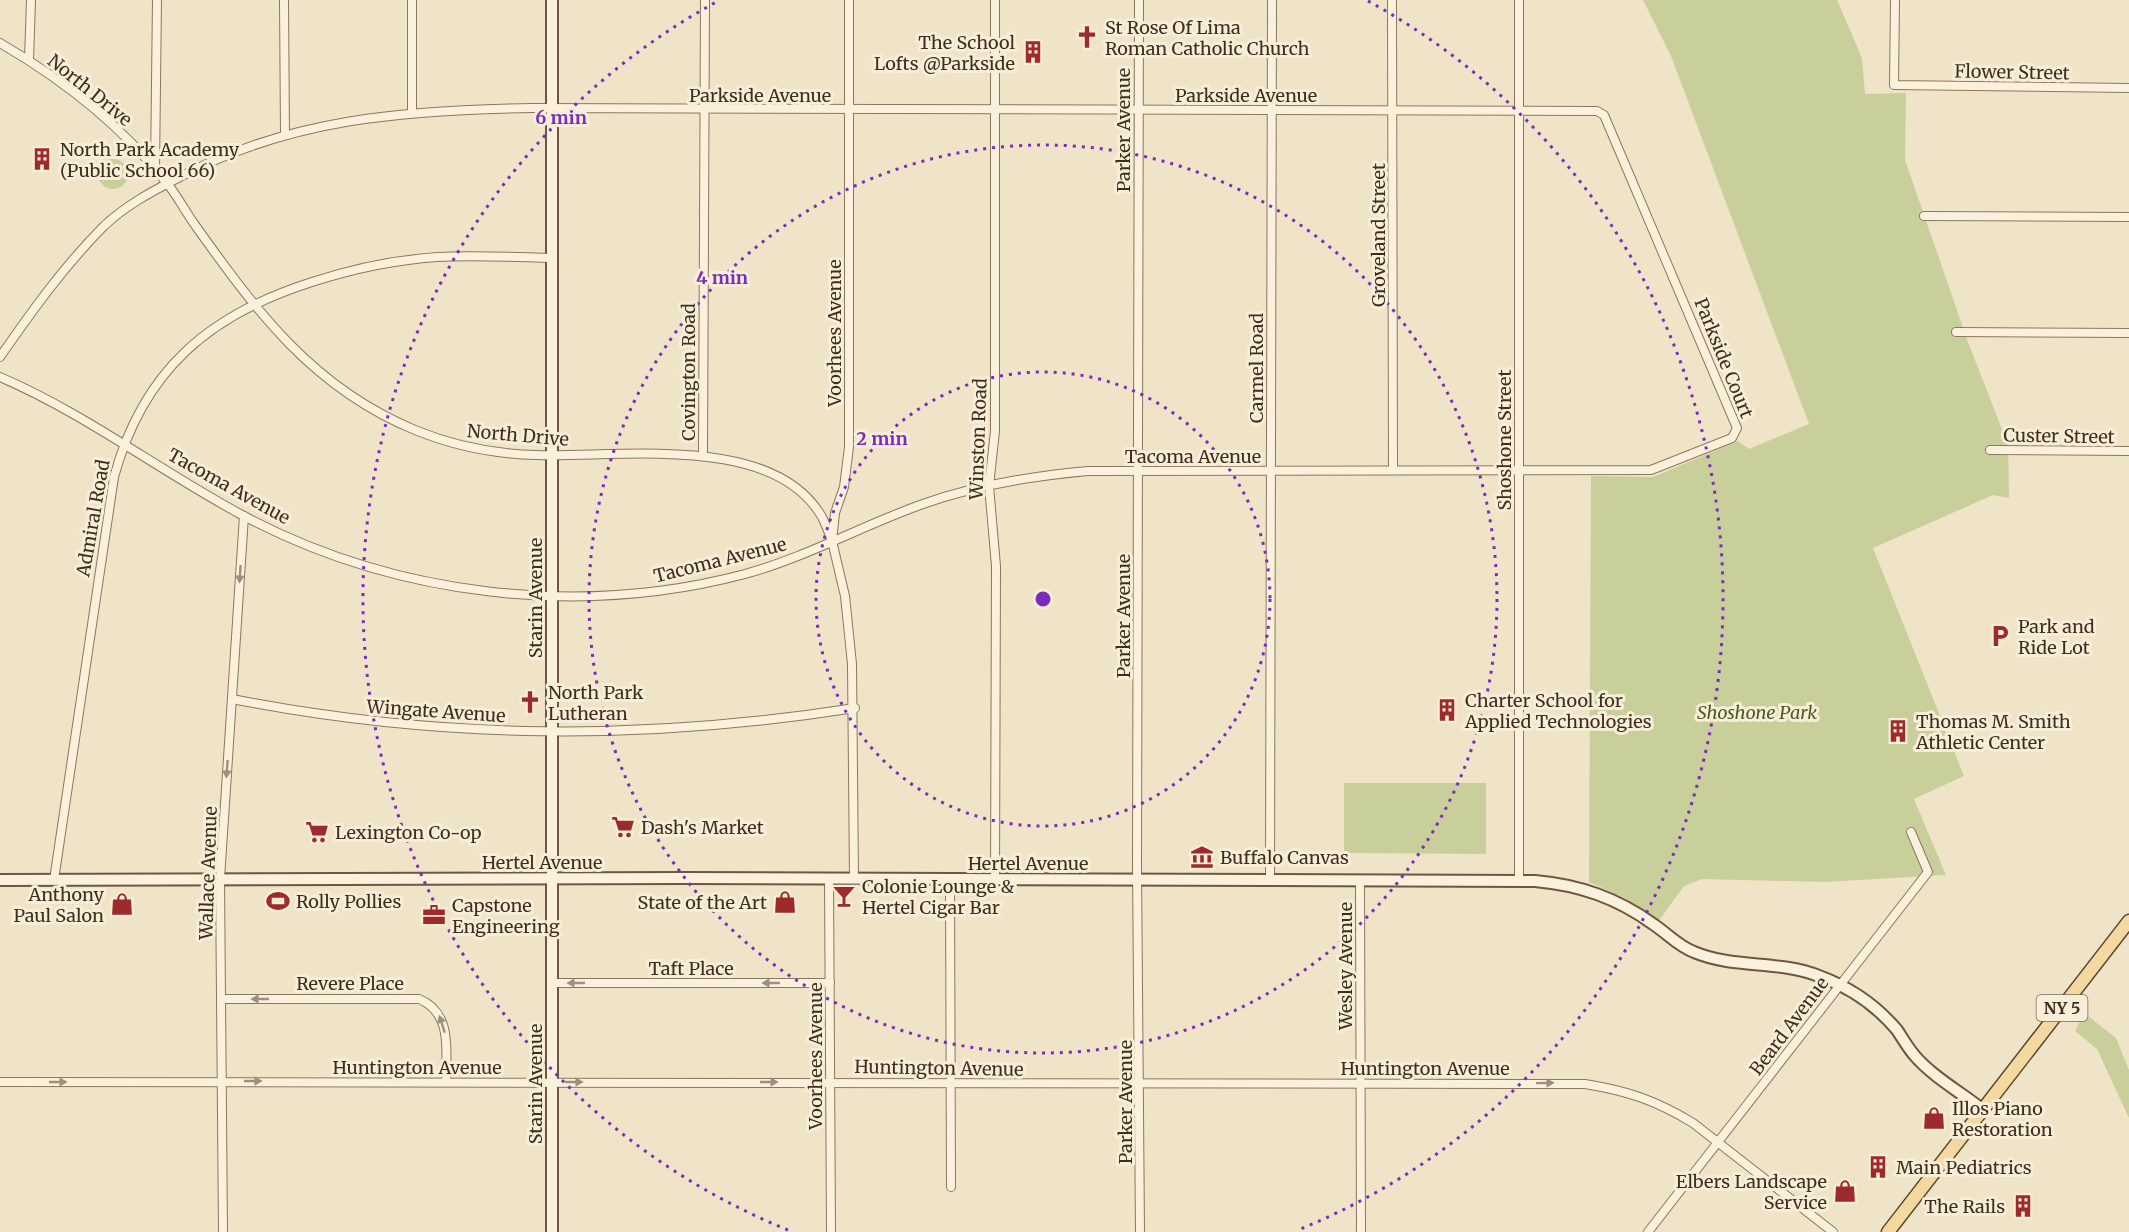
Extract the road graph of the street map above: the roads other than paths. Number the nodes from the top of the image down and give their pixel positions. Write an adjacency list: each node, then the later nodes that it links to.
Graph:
1 (31, 0): 15 (street)
2 (157, 0): 28 (street)
3 (284, 0): 27 (street)
4 (412, 0): 25 (street)
5 (552, 0): 17 (street, Starin Avenue)
6 (705, 0): 18 (street, Covington Road)
7 (849, 0): 19 (street, Voorhees Avenue)
8 (995, 0): 20 (street, Winston Road)
9 (1139, 0): 21 (street, Parker Avenue)
10 (1272, 0): 22 (street, Carmel Road)
11 (1392, 0): 23 (street, Groveland Street)
12 (1519, 0): 24 (street, Shoshone Street)
13 (1895, 0): 16 (street, Flower Street)
14 (0, 43): 15 (street, North Drive)
15 (29, 60): 28 (street, North Drive)
16 (2129, 88)
17 (551, 108): 18 (street, Parkside Avenue); 25 (street, Parkside Avenue); 32 (street, Starin Avenue)
18 (704, 110): 19 (street, Parkside Avenue); 42 (street, Covington Road)
19 (849, 110): 20 (street, Parkside Avenue); 49 (street, Voorhees Avenue)
20 (995, 110): 21 (street, Parkside Avenue); 47 (street, Winston Road)
21 (1138, 110): 22 (street, Parkside Avenue); 45 (street, Parker Avenue)
22 (1271, 110): 23 (street, Parkside Avenue); 46 (street, Carmel Road)
23 (1393, 110): 24 (street, Parkside Avenue); 43 (street, Groveland Street)
24 (1520, 110): 26 (street, Parkside Avenue); 44 (street, Shoshone Street)
25 (412, 111): 27 (street, Parkside Avenue)
26 (1606, 119): 44 (street, Parkside Court)
27 (285, 135): 29 (street, Parkside Avenue)
28 (155, 168): 29 (street, North Drive)
29 (167, 183): 33 (street, North Drive); 36 (street, Parkside Avenue)
30 (1924, 216): 31 (street)
31 (2129, 217)
32 (551, 258): 33 (street, Admiral Road); 41 (street, Starin Avenue)
33 (255, 304): 38 (street, Admiral Road); 41 (street, North Drive)
34 (1956, 332): 35 (street)
35 (2129, 333)
36 (0, 357)
37 (0, 376): 38 (street, Tacoma Avenue)
38 (124, 444): 48 (street, Tacoma Avenue); 62 (street, Admiral Road)
39 (1990, 450): 40 (street, Custer Street)
40 (2129, 451)
41 (552, 455): 42 (street, North Drive); 50 (street, Starin Avenue)
42 (703, 455): 49 (street, North Drive)
43 (1393, 470): 44 (street, Tacoma Avenue); 46 (street, Tacoma Avenue)
44 (1518, 470): 66 (street, Shoshone Street)
45 (1138, 471): 46 (street, Tacoma Avenue); 47 (street, Tacoma Avenue); 63 (street, Parker Avenue)
46 (1271, 471): 64 (street, Carmel Road)
47 (989, 486): 49 (street, Tacoma Avenue); 60 (street, Winston Road)
48 (244, 516): 50 (street, Tacoma Avenue); 51 (street, Wallace Avenue, one-way to 51)
49 (832, 541): 50 (street, Tacoma Avenue); 52 (street, Voorhees Avenue)
50 (551, 597): 53 (street, Starin Avenue)
51 (232, 699): 53 (street, Wingate Avenue); 55 (street, Wallace Avenue, one-way to 55)
52 (855, 708): 53 (street, Wingate Avenue); 58 (street, Voorhees Avenue)
53 (552, 731): 56 (street, Starin Avenue)
54 (1911, 832): 70 (street, Beard Avenue)
55 (220, 879): 56 (street, Hertel Avenue); 62 (street, Hertel Avenue); 71 (street, Wallace Avenue)
56 (552, 879): 57 (street, Hertel Avenue); 68 (street, Starin Avenue)
57 (829, 879): 58 (street, Hertel Avenue); 69 (street, Voorhees Avenue)
58 (854, 879): 59 (street, Hertel Avenue)
59 (950, 879): 60 (street, Hertel Avenue); 77 (street)
60 (995, 879): 63 (street, Hertel Avenue)
61 (0, 880): 62 (street, Hertel Avenue)
62 (54, 880)
63 (1138, 880): 64 (street, Hertel Avenue); 79 (street, Parker Avenue)
64 (1270, 880): 65 (street, Hertel Avenue)
65 (1360, 880): 66 (street, Hertel Avenue); 78 (street, Wesley Avenue)
66 (1519, 881): 70 (street, Hertel Avenue)
67 (2129, 921): 80 (main road, NY 5)
68 (552, 983): 69 (street, Taft Place, one-way to 68); 75 (street, Starin Avenue)
69 (830, 983): 76 (street, Voorhees Avenue)
70 (1840, 985): 80 (street, Hertel Avenue); 81 (street, Beard Avenue)
71 (222, 999): 72 (street, Wallace Avenue); 74 (street, Revere Place, one-way to 71)
72 (222, 1081): 73 (street, Huntington Avenue, one-way to 72); 74 (street, Huntington Avenue, one-way to 74); 83 (street, Wallace Avenue)
73 (0, 1082)
74 (447, 1082): 75 (street, Huntington Avenue)
75 (552, 1082): 76 (street, Huntington Avenue, one-way to 76); 84 (street, Starin Avenue)
76 (830, 1082): 77 (street, Huntington Avenue); 85 (street, Voorhees Avenue)
77 (951, 1083): 79 (street, Huntington Avenue); 82 (street)
78 (1360, 1083): 79 (street, Huntington Avenue); 81 (street, Huntington Avenue, one-way to 81); 87 (street, Wesley Avenue)
79 (1140, 1085): 86 (street, Parker Avenue)
80 (1983, 1110): 90 (main road, NY 5)
81 (1718, 1143): 88 (street, Beard Avenue); 89 (street, Huntington Avenue)
82 (951, 1187)
83 (223, 1232)
84 (552, 1232)
85 (831, 1232)
86 (1140, 1232)
87 (1361, 1232)
88 (1648, 1232)
89 (1833, 1232)
90 (1888, 1232)

